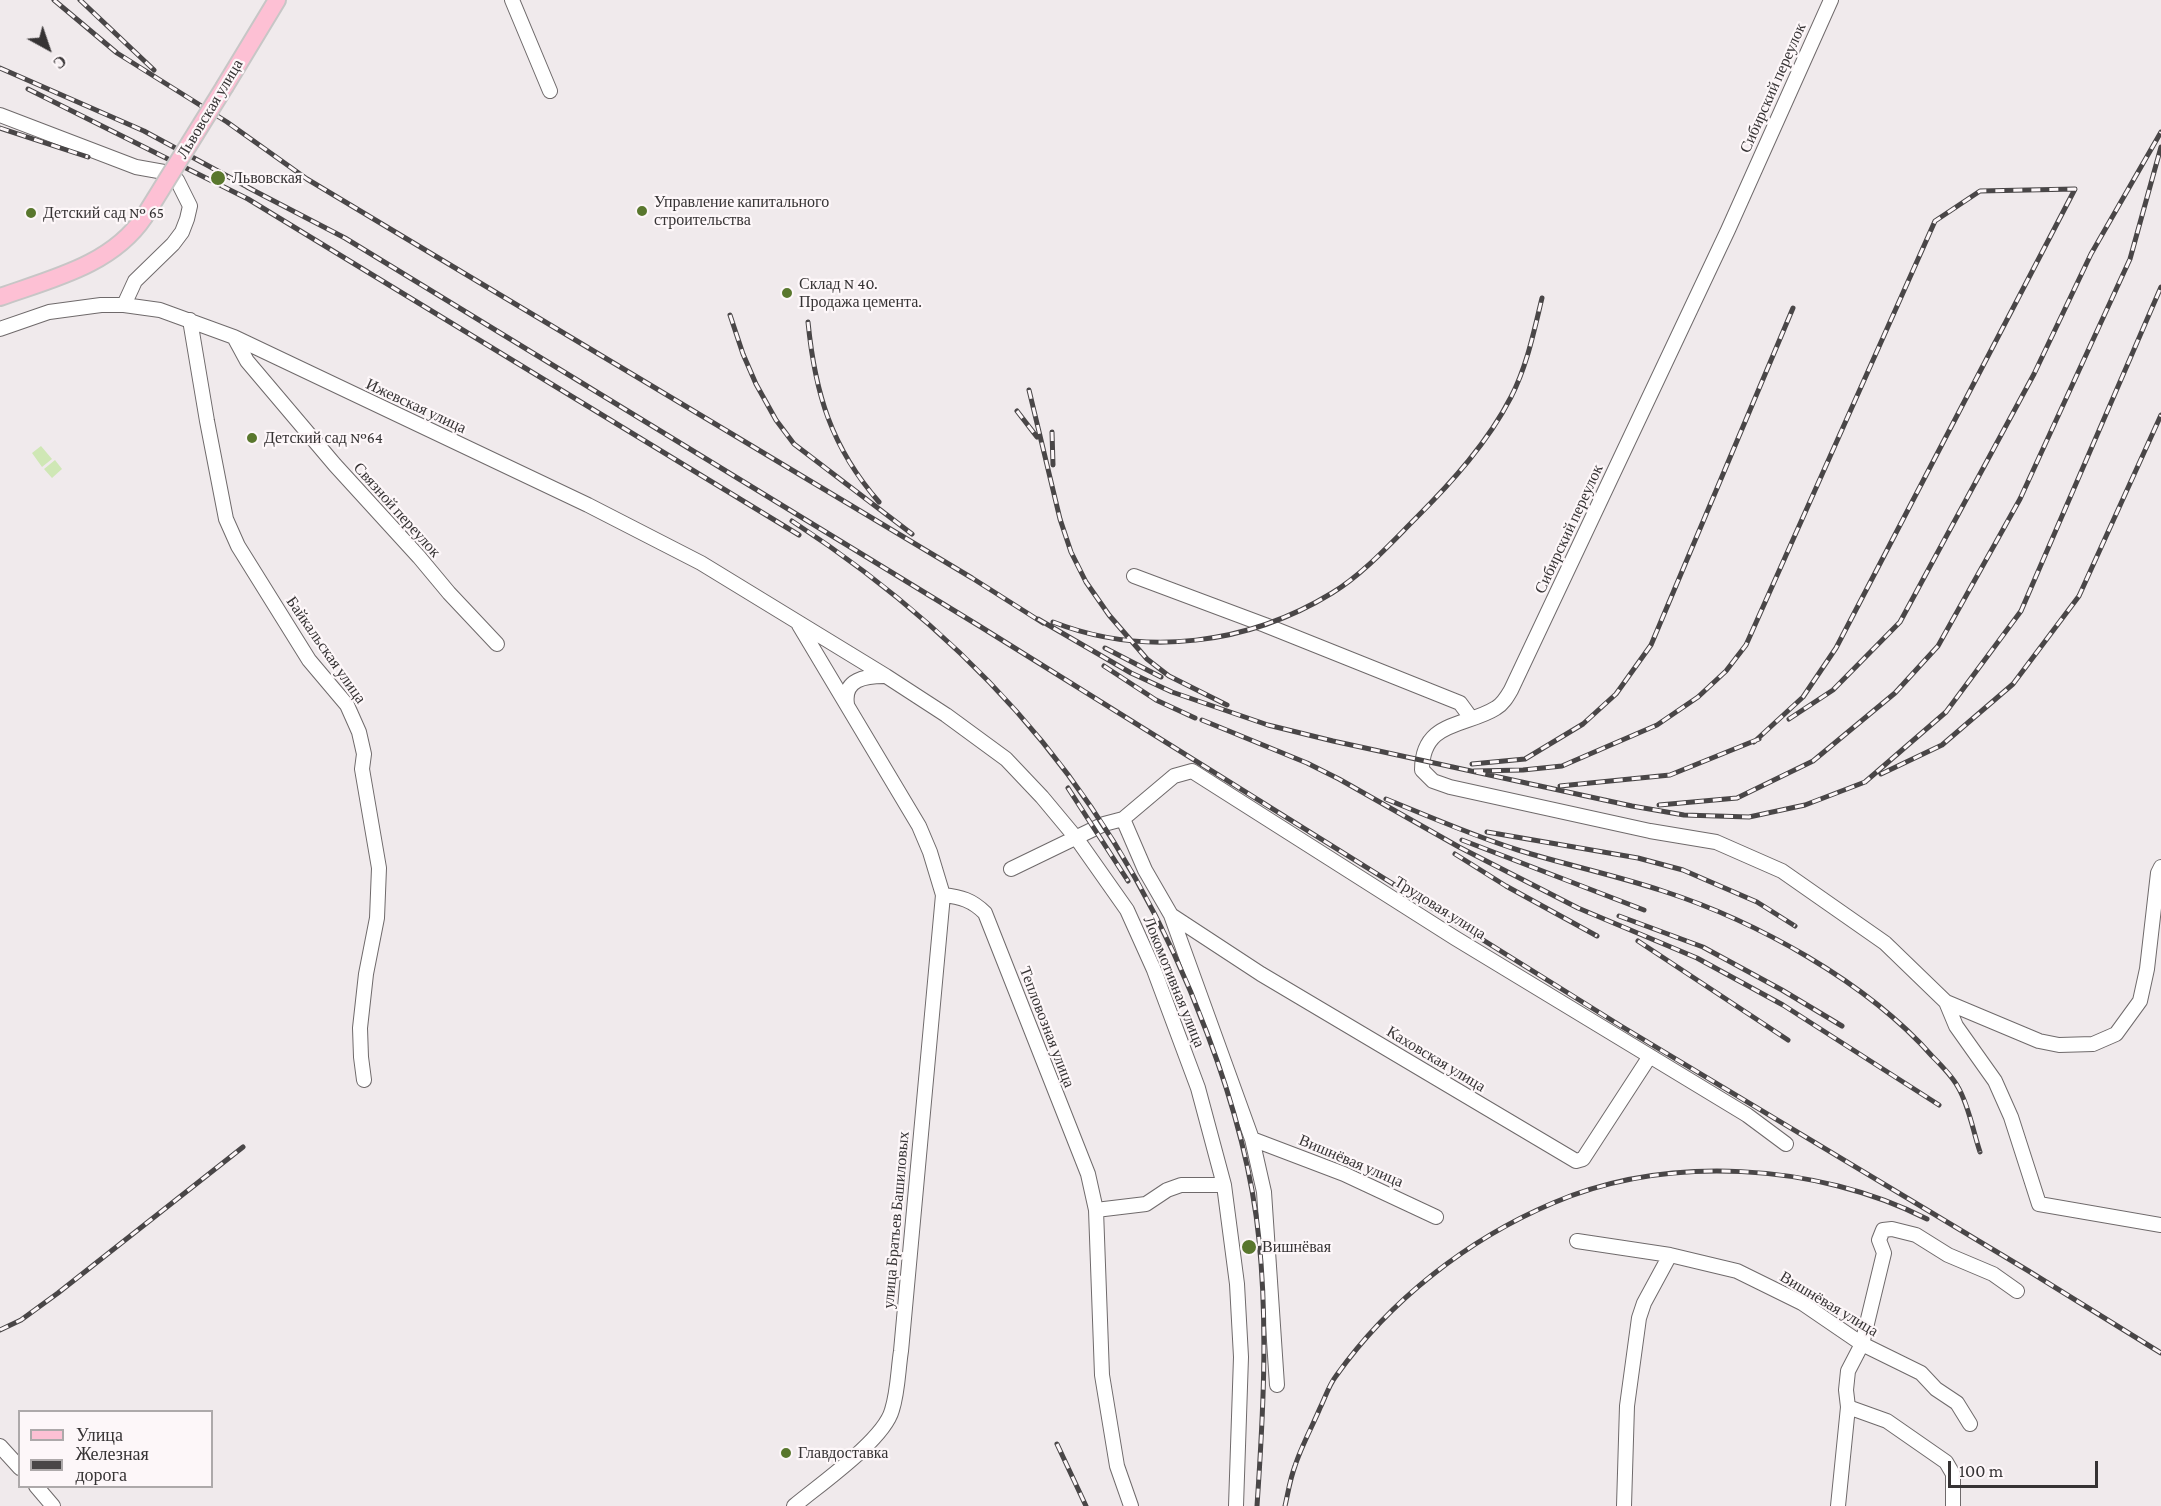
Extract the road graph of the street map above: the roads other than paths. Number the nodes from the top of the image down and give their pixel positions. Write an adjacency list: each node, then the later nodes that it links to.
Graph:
1 (277, 0): 6 (main road, Львовская улица, bridge)
2 (512, 0): 4 (street)
3 (1831, 0): 16 (street, Сибирский переулок)
4 (550, 91)
5 (0, 115): 7 (street)
6 (0, 297)
7 (124, 305): 8 (street, Ижевская улица); 9 (street, Ижевская улица)
8 (190, 320): 10 (street, Ижевская улица); 25 (street, Байкальская улица)
9 (0, 329)
10 (234, 337): 12 (street, Ижевская улица); 13 (street, Связной переулок)
11 (1134, 576): 16 (street)
12 (796, 621): 14 (street, Локомотивная улица); 15 (street)
13 (497, 644)
14 (886, 676): 15 (street); 18 (street, Локомотивная улица)
15 (847, 704): 21 (street)
16 (1471, 718): 23 (street, Сибирский переулок)
17 (1123, 819): 18 (street, Трудовая улица); 22 (street); 24 (street, Трудовая улица)
18 (1077, 839): 20 (street, Трудовая улица); 28 (street, Локомотивная улица)
19 (2161, 867): 23 (street)
20 (1011, 869)
21 (943, 895): 29 (street, Тепловозная улица); 43 (street, улица Братьев Башиловых)
22 (1171, 915): 24 (street, Каховская улица); 26 (street)
23 (1946, 1002): 31 (street)
24 (1650, 1056): 27 (street, Трудовая улица)
25 (364, 1080)
26 (1252, 1139): 30 (street, Вишнёвая улица); 36 (street)
27 (1786, 1144)
28 (1224, 1185): 29 (street); 45 (street, Локомотивная улица)
29 (1096, 1210): 44 (street, Тепловозная улица)
30 (1436, 1217)
31 (2161, 1225)
32 (1577, 1241): 33 (street, Вишнёвая улица)
33 (1670, 1255): 35 (street, Вишнёвая улица); 46 (street)
34 (2017, 1291): 35 (street)
35 (1863, 1344): 37 (street); 38 (street, Вишнёвая улица)
36 (1277, 1385)
37 (1848, 1407): 47 (street); 48 (street)
38 (1970, 1424)
39 (0, 1446): 40 (street)
40 (18, 1466)
41 (38, 1488): 42 (street)
42 (53, 1506)
43 (794, 1506)
44 (1131, 1506)
45 (1236, 1506)
46 (1624, 1506)
47 (1838, 1506)
48 (1953, 1506)

